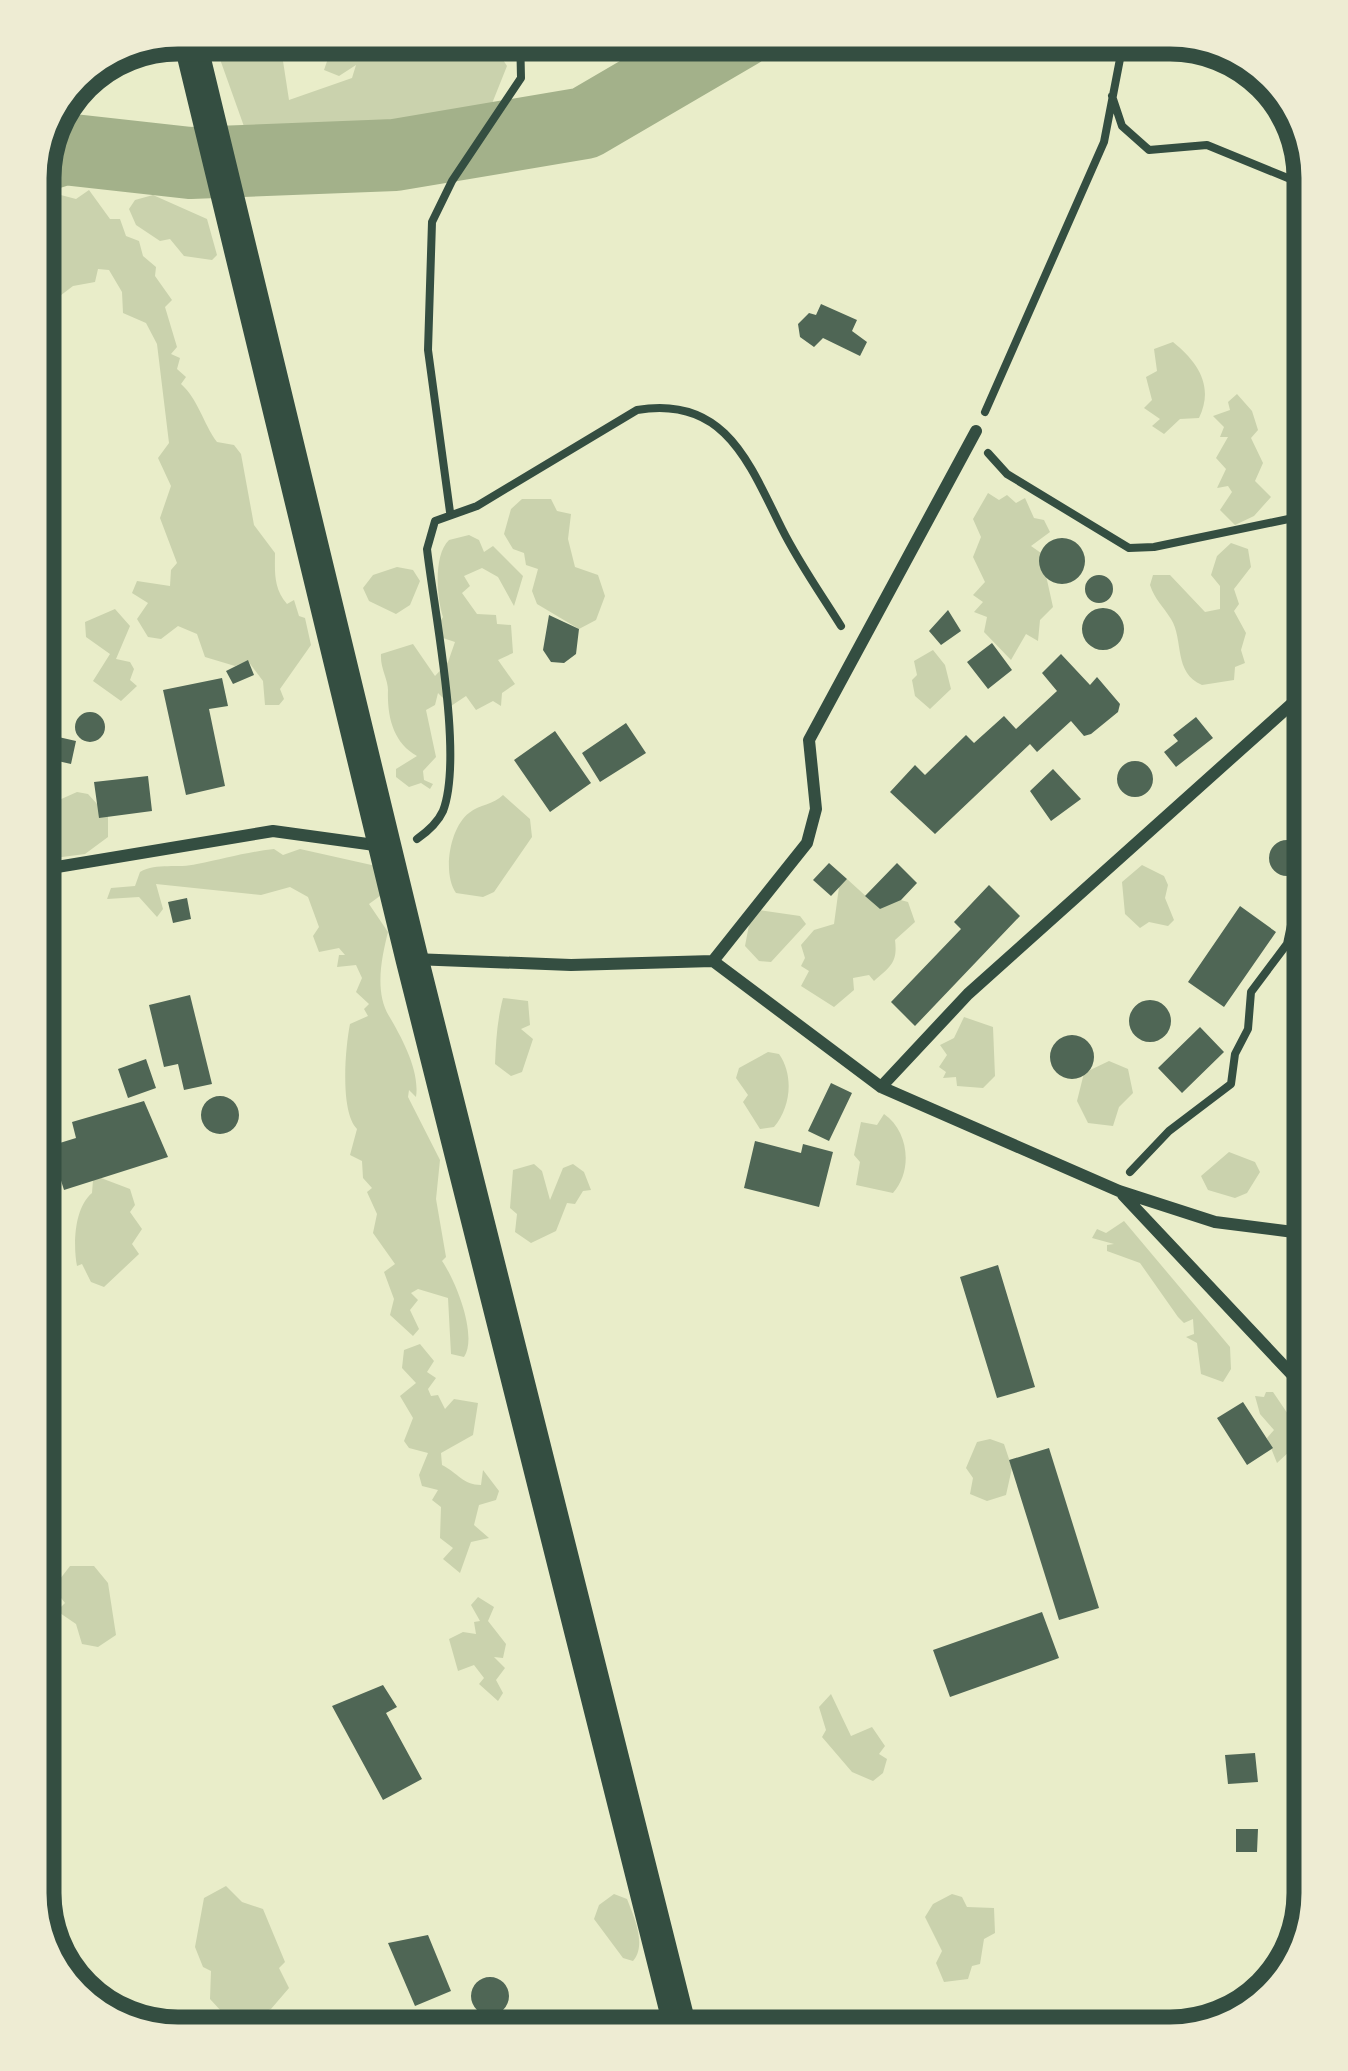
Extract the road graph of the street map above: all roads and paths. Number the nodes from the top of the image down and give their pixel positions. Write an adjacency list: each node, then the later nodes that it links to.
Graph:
1 (193, 54): 11 (highway)
2 (520, 54): 7 (path)
3 (1120, 54): 4 (path)
4 (1112, 95): 5 (path); 6 (path)
5 (1294, 181)
6 (976, 431): 8 (path); 9 (street)
7 (449, 512): 9 (path); 11 (path)
8 (1294, 518)
9 (856, 649): 15 (street)
10 (1294, 702): 16 (street)
11 (387, 847): 12 (street); 14 (highway)
12 (54, 868)
13 (1291, 925): 17 (path)
14 (412, 959): 15 (street); 20 (highway)
15 (712, 961): 16 (street)
16 (881, 1087): 17 (street)
17 (1119, 1191): 18 (street); 19 (street)
18 (1294, 1232)
19 (1294, 1377)
20 (678, 2017)

